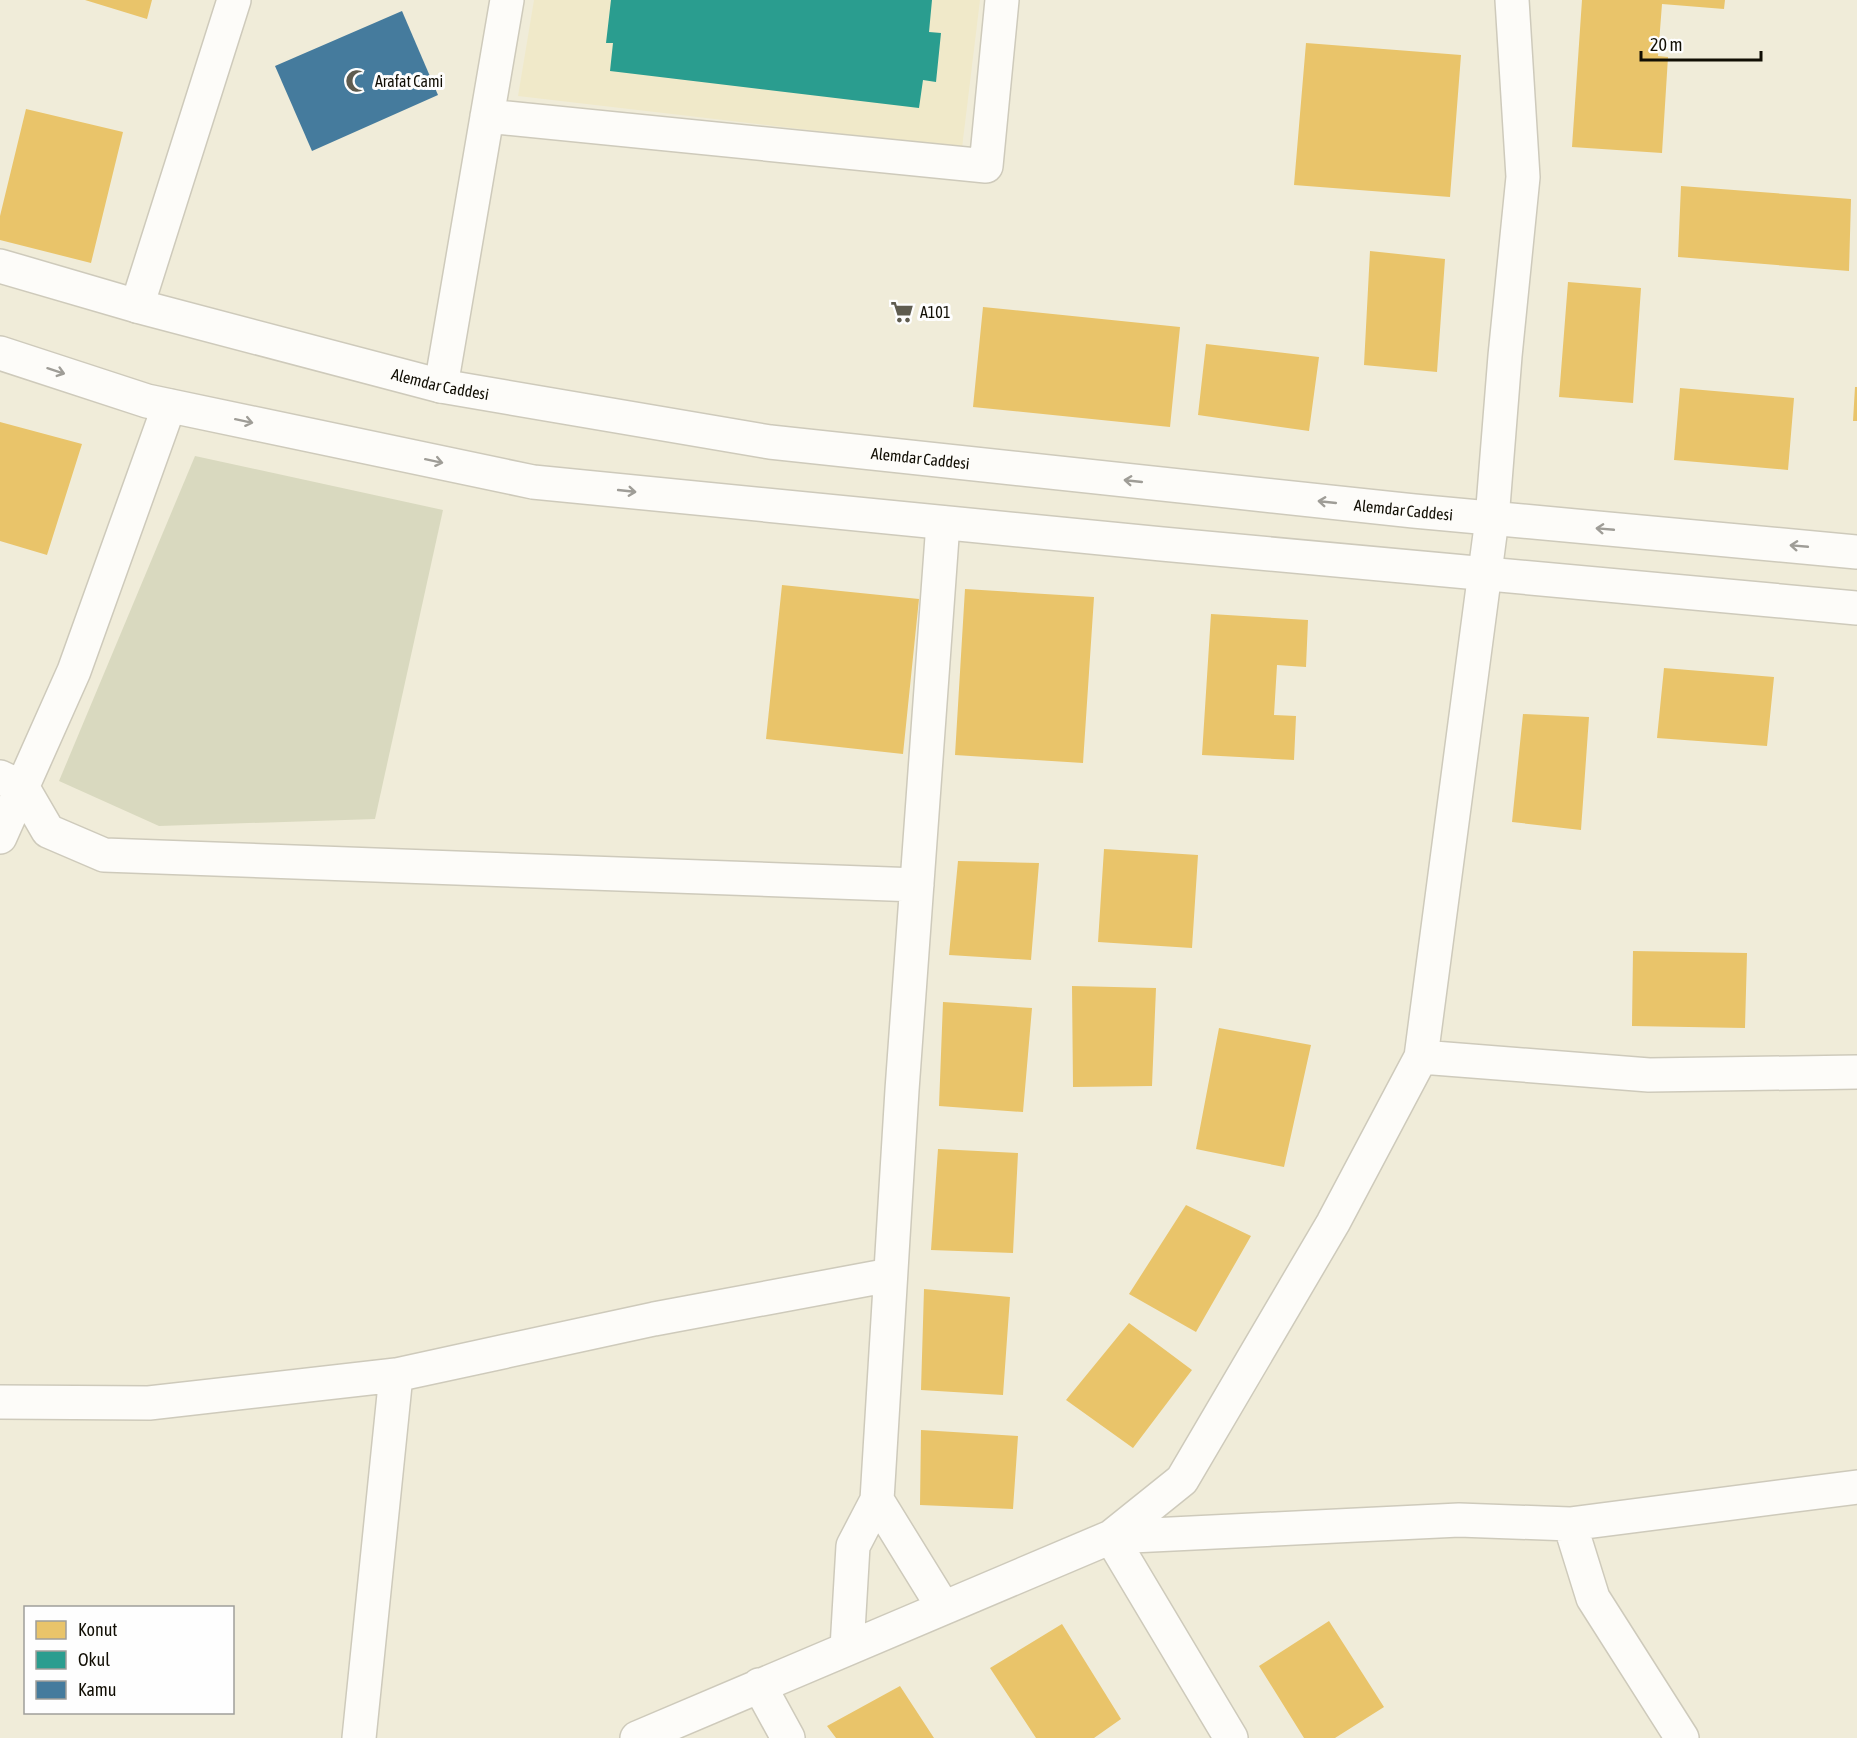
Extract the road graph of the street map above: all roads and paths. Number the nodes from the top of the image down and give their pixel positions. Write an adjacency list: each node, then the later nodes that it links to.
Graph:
1 (234, 0): 7 (street)
2 (507, 0): 5 (street)
3 (1002, 0): 5 (street)
4 (1512, 0): 11 (street)
5 (487, 116): 9 (street)
6 (0, 266): 7 (street, Alemdar Caddesi)
7 (137, 306): 9 (street, Alemdar Caddesi)
8 (0, 353): 10 (street, one-way to 10)
9 (441, 386): 11 (street, Alemdar Caddesi, one-way to 9)
10 (169, 406): 12 (street, one-way to 12); 16 (street)
11 (1492, 519): 13 (street, Alemdar Caddesi, one-way to 11); 14 (street)
12 (943, 523): 14 (street); 18 (street)
13 (1857, 552)
14 (1483, 574): 15 (street); 19 (street)
15 (1857, 608)
16 (12, 782): 17 (street); 18 (street)
17 (0, 837)
18 (917, 885): 21 (street)
19 (1421, 1058): 20 (street); 27 (street)
20 (1857, 1072)
21 (890, 1275): 22 (street); 25 (street)
22 (396, 1376): 23 (street); 31 (street)
23 (0, 1402)
24 (1857, 1487): 26 (street)
25 (877, 1500): 28 (street); 29 (street)
26 (1570, 1524): 27 (street); 35 (street)
27 (1112, 1537): 28 (street); 34 (street)
28 (943, 1607): 29 (street)
29 (847, 1648): 30 (street)
30 (759, 1685): 32 (street); 33 (street)
31 (359, 1738)
32 (637, 1738)
33 (788, 1738)
34 (1231, 1738)
35 (1682, 1738)

